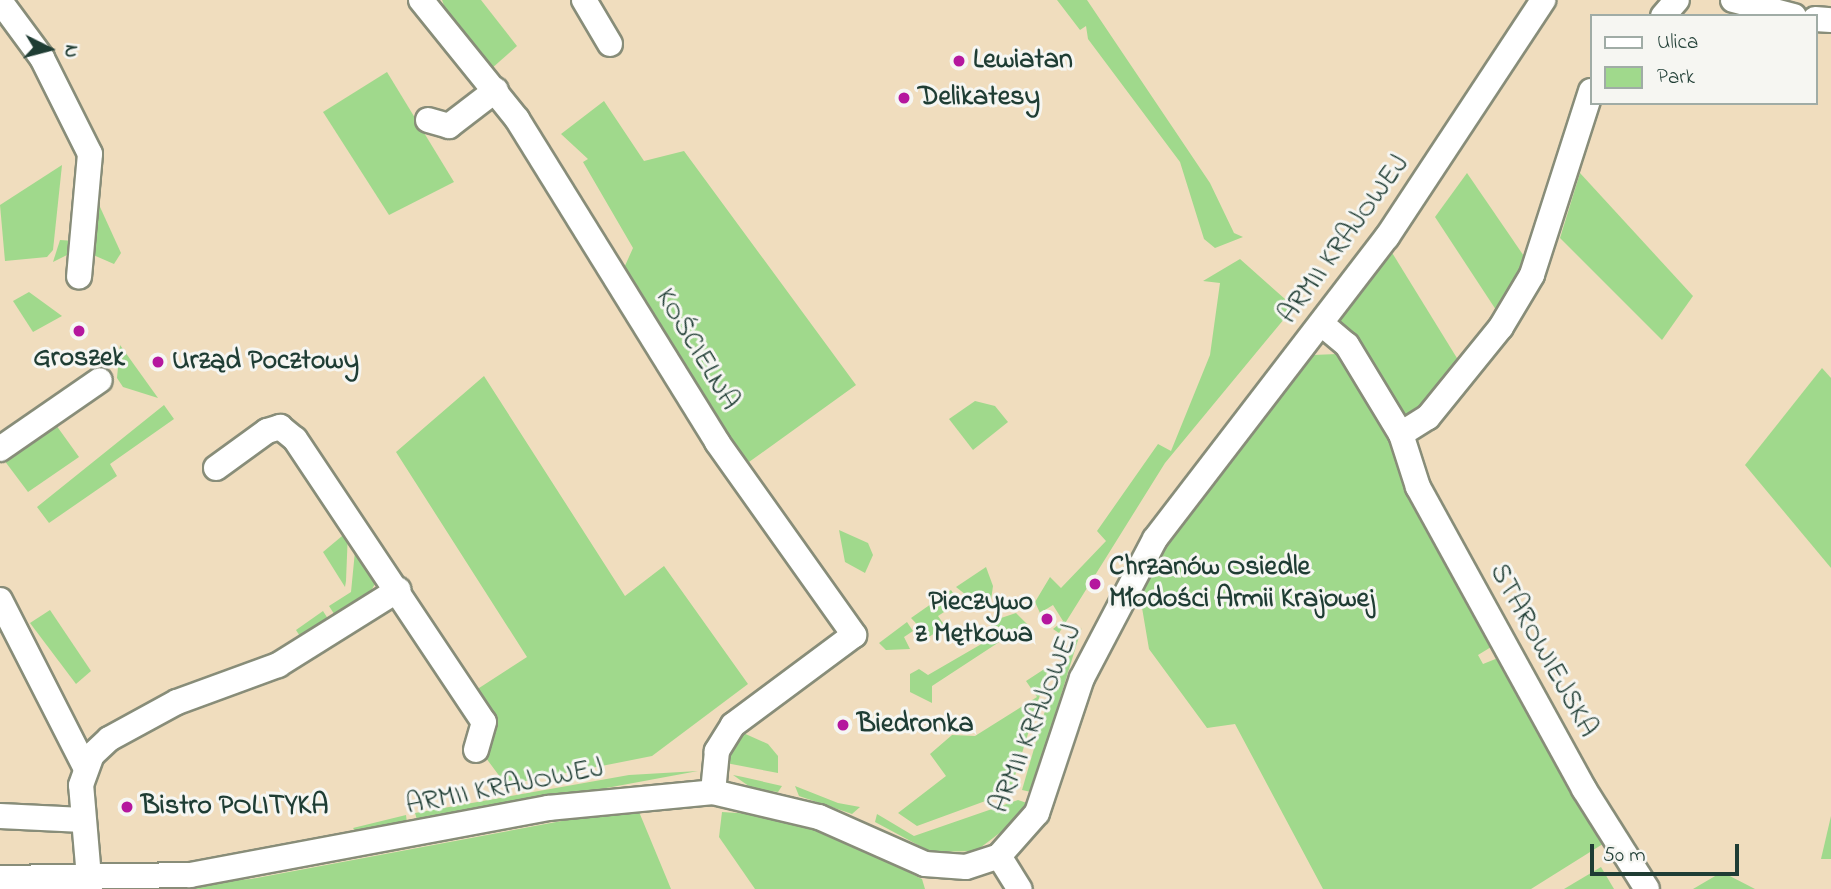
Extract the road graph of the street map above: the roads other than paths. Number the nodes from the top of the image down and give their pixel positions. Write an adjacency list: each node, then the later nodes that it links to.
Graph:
1 (421, 0): 12 (street, KOŚCIELNA)
2 (584, 0): 11 (street)
3 (1524, 0): 10 (street, ARMII KRAJOWEJ)
4 (1543, 0): 10 (street, ARMII KRAJOWEJ)
5 (1676, 0): 8 (street)
6 (1733, 0): 9 (street)
7 (0, 1): 15 (street)
8 (1664, 14)
9 (1786, 14)
10 (1514, 37): 16 (street, ARMII KRAJOWEJ)
11 (610, 44)
12 (496, 90): 14 (street); 25 (street, KOŚCIELNA)
13 (1590, 95): 18 (street)
14 (428, 120)
15 (79, 277)
16 (1323, 325): 18 (street, STAROWIEJSKA); 29 (street, ARMII KRAJOWEJ)
17 (100, 380): 19 (street)
18 (1401, 434): 33 (street, STAROWIEJSKA)
19 (0, 449)
20 (216, 468): 21 (street)
21 (398, 590): 23 (street); 24 (street)
22 (0, 600): 24 (street)
23 (475, 750)
24 (85, 767): 28 (street)
25 (713, 792): 29 (street, ARMII KRAJOWEJ); 31 (street, ARMII KRAJOWEJ)
26 (0, 794): 27 (street)
27 (8, 816): 28 (street)
28 (83, 820): 31 (street)
29 (999, 856): 32 (street)
30 (0, 878): 31 (street, ARMII KRAJOWEJ)
31 (90, 883)
32 (1020, 889)
33 (1647, 889)

